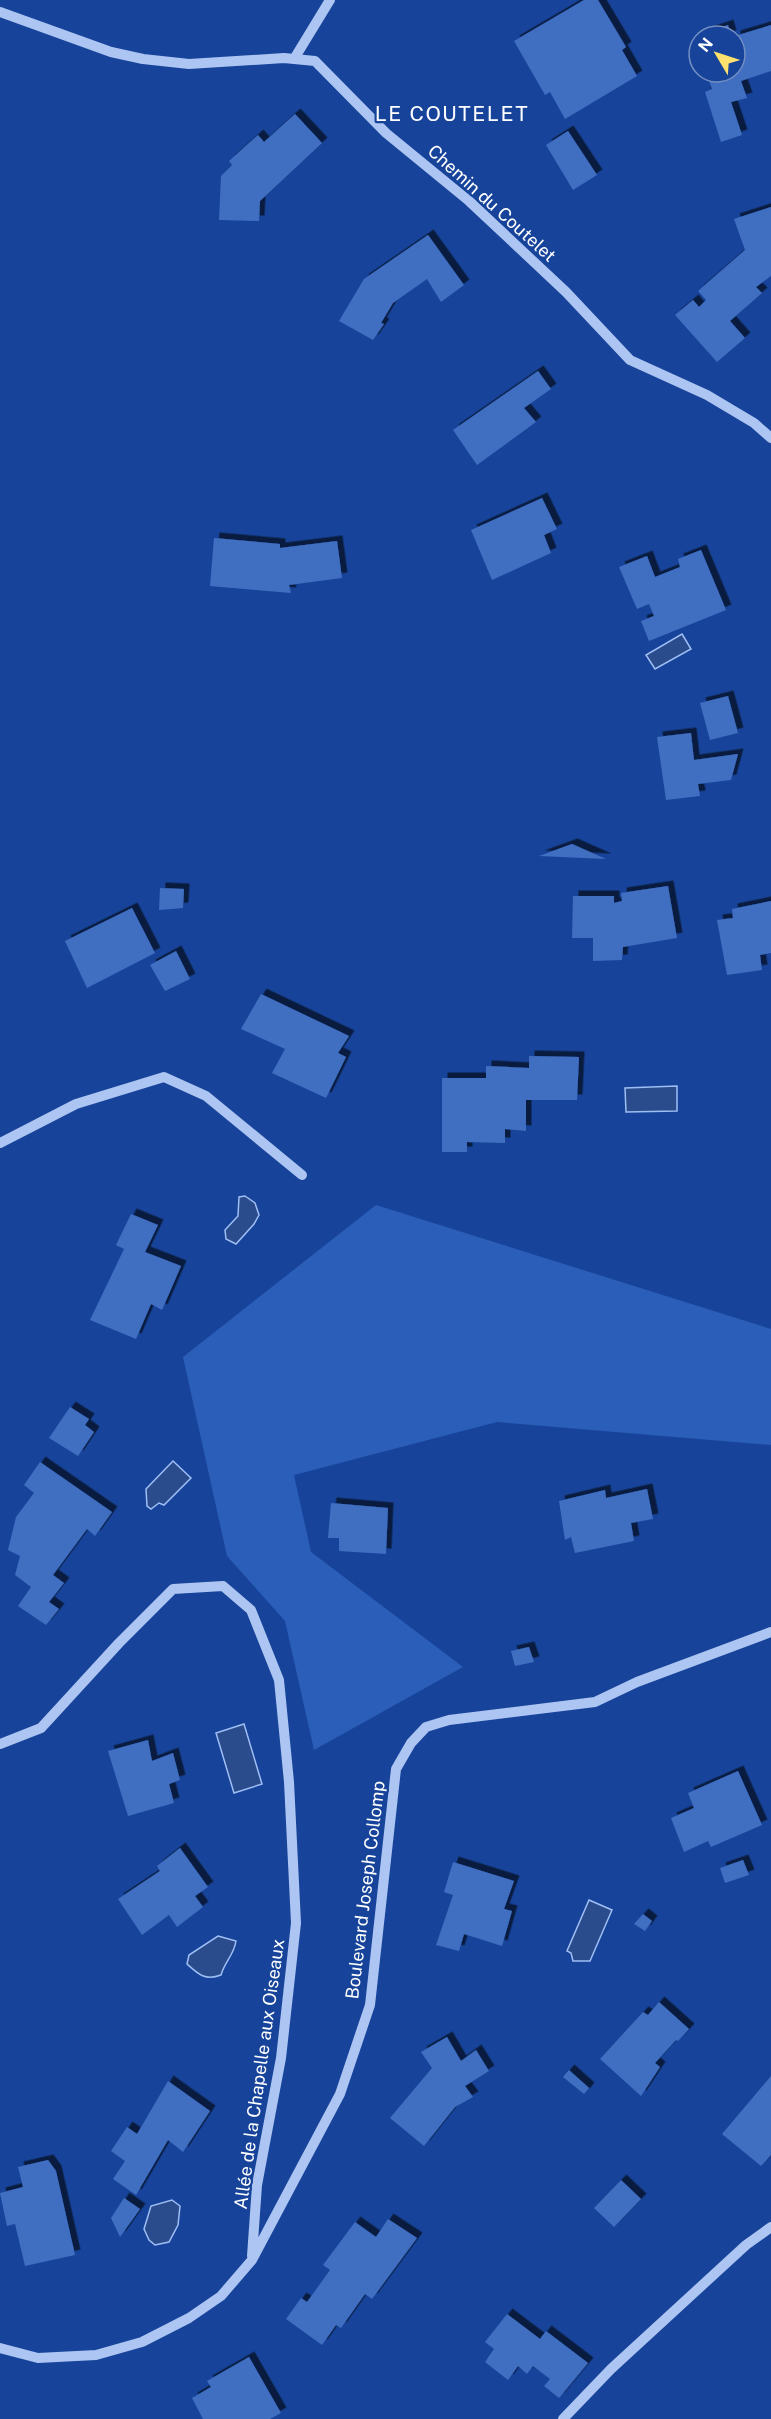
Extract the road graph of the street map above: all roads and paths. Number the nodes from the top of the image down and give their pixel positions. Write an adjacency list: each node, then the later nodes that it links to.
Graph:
1 (330, 0): 3 (street)
2 (0, 12): 3 (street, Chemin du Coutelet)
3 (294, 59): 4 (street, Chemin du Coutelet)
4 (771, 438)
5 (0, 1143): 6 (street)
6 (302, 1175)
7 (771, 1632): 10 (street, Boulevard Joseph Collomp)
8 (0, 1744): 10 (street, Allée de la Chapelle aux Oiseaux)
9 (771, 2227): 12 (street)
10 (252, 2260): 11 (street, Boulevard Joseph Collomp)
11 (0, 2348)
12 (563, 2419)

